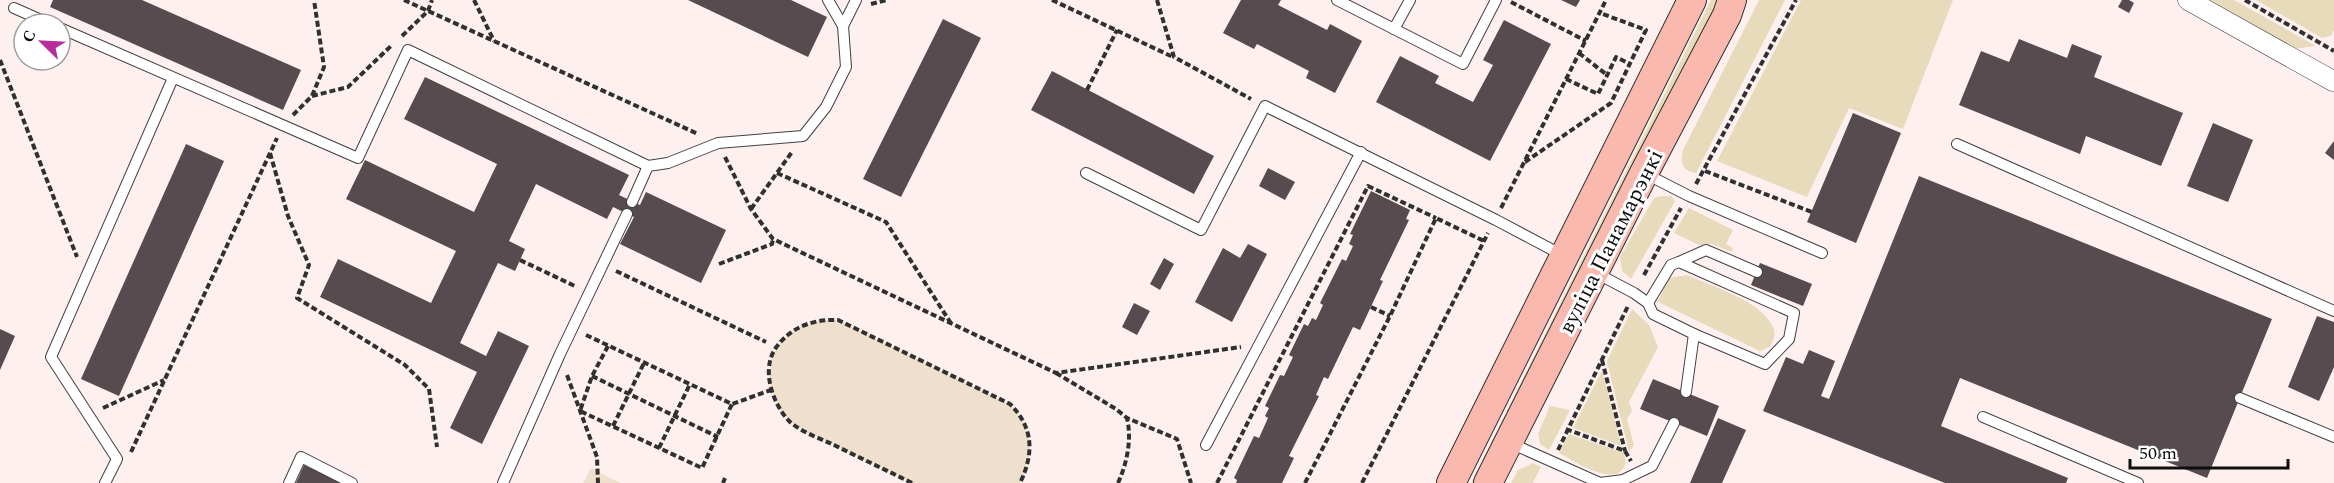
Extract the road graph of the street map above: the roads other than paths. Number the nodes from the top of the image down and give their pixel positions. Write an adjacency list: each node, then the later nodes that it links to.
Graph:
1 (828, 0): 11 (lane)
2 (856, 0): 11 (lane)
3 (1337, 0): 12 (lane)
4 (1410, 0): 12 (lane)
5 (1496, 0): 12 (lane)
6 (1692, 0): 24 (main road, вуліца Панамарэнкі)
7 (2188, 0): 15 (street)
8 (1732, 5): 20 (main road, вуліца Панамарэнкі)
9 (14, 8): 10 (lane)
10 (23, 12)
11 (843, 26): 18 (lane)
12 (1394, 29)
13 (72, 33): 14 (lane)
14 (173, 78): 18 (lane); 39 (lane)
15 (2334, 80)
16 (1957, 144): 29 (lane)
17 (1361, 152): 19 (lane); 24 (lane); 37 (lane)
18 (648, 166): 21 (lane)
19 (1086, 173)
20 (1644, 173): 23 (lane); 27 (main road, вуліца Панамарэнкі)
21 (632, 202)
22 (627, 214): 42 (lane)
23 (1822, 253)
24 (1565, 256): 43 (main road, вуліца Панамарэнкі)
25 (1679, 262): 26 (lane); 28 (lane); 30 (lane)
26 (1757, 272)
27 (1594, 273): 28 (lane); 36 (main road, вуліца Панамарэнкі)
28 (1648, 303): 30 (lane)
29 (2334, 311)
30 (1694, 334): 31 (lane)
31 (1686, 392)
32 (2240, 398): 35 (lane)
33 (1983, 417): 46 (lane)
34 (1674, 423): 38 (lane)
35 (2334, 437)
36 (1508, 442): 44 (main road, вуліца Панамарэнкі); 45 (lane)
37 (1206, 445)
38 (1626, 482): 45 (lane)
39 (105, 483)
40 (289, 483): 41 (lane)
41 (352, 483)
42 (503, 483)
43 (1451, 483)
44 (1488, 483)
45 (1600, 483)
46 (2138, 483)

